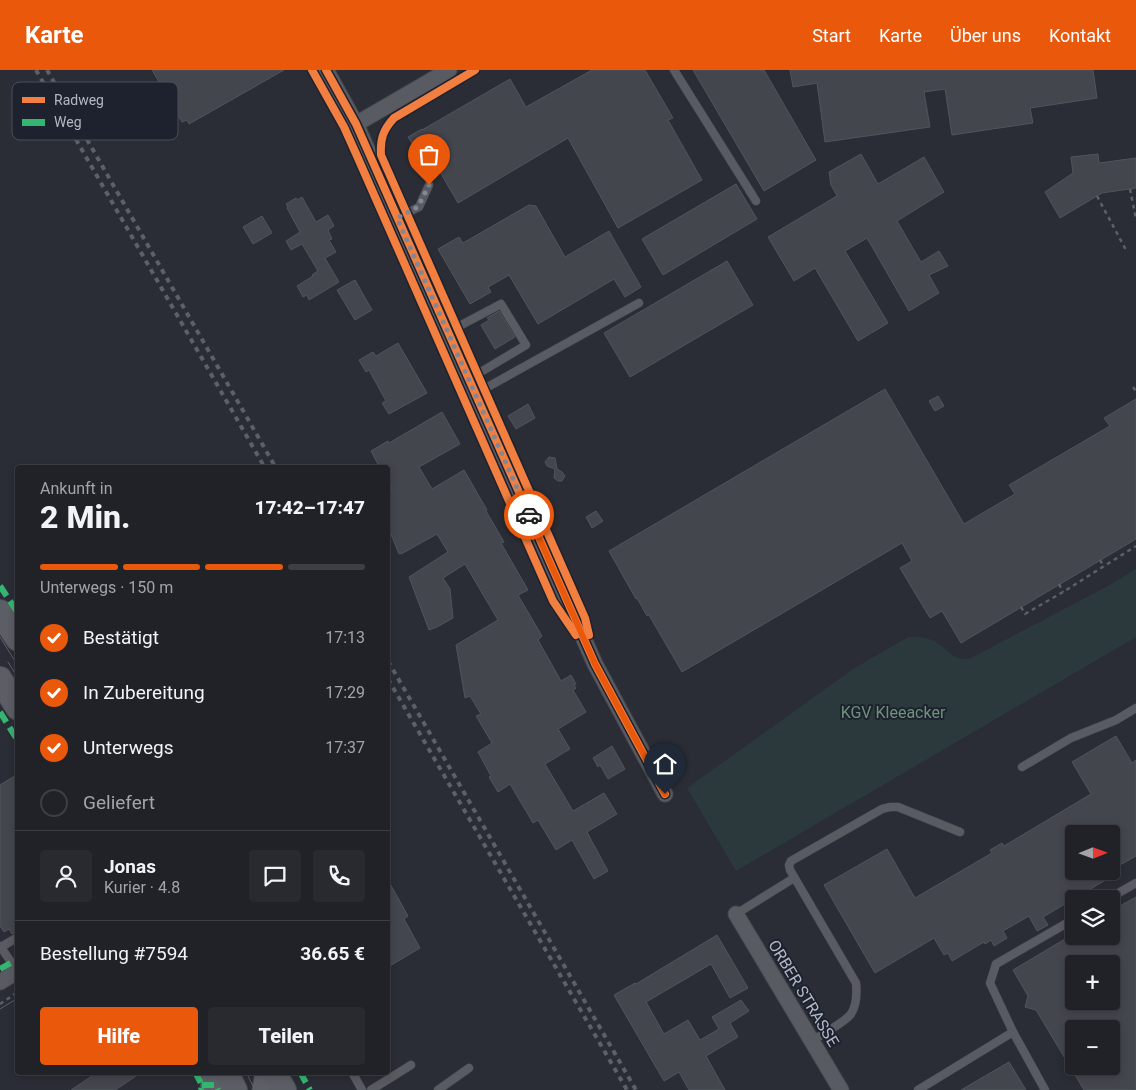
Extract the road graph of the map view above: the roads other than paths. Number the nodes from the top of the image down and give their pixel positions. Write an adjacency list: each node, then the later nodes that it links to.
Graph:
1 (326, 70): 4 (street)
2 (449, 70): 4 (street)
3 (674, 70): 6 (lane)
4 (356, 124): 7 (street)
5 (429, 185): 7 (lane)
6 (756, 201)
7 (397, 218): 9 (street)
8 (639, 303): 11 (lane)
9 (448, 332): 10 (street); 10 (lane)
10 (469, 379): 11 (street)
11 (476, 394): 18 (street)
12 (0, 612): 13 (main road)
13 (15, 634)
14 (0, 679): 15 (main road)
15 (15, 703)
16 (1136, 708): 17 (lane)
17 (1022, 767)
18 (665, 794)
19 (960, 832): 20 (lane)
20 (794, 878): 23 (lane); 31 (lane)
21 (1136, 883): 22 (lane)
22 (1120, 892)
23 (736, 914): 31 (street, ORBER STRASSE)
24 (1065, 924): 30 (lane)
25 (15, 939): 26 (lane)
26 (0, 947): 27 (lane)
27 (15, 968)
28 (15, 972): 29 (street)
29 (0, 982)
30 (1013, 1032): 47 (lane); 48 (lane)
31 (812, 1041): 46 (street, ORBER STRASSE)
32 (411, 1064): 44 (lane)
33 (469, 1068): 45 (lane)
34 (212, 1075): 39 (main road)
35 (228, 1075): 40 (main road)
36 (266, 1075): 41 (main road)
37 (276, 1075): 42 (main road)
38 (354, 1075): 43 (lane)
39 (211, 1090)
40 (235, 1090)
41 (263, 1090)
42 (284, 1090)
43 (362, 1090)
44 (371, 1090)
45 (438, 1090)
46 (841, 1090)
47 (918, 1090)
48 (1045, 1090)

